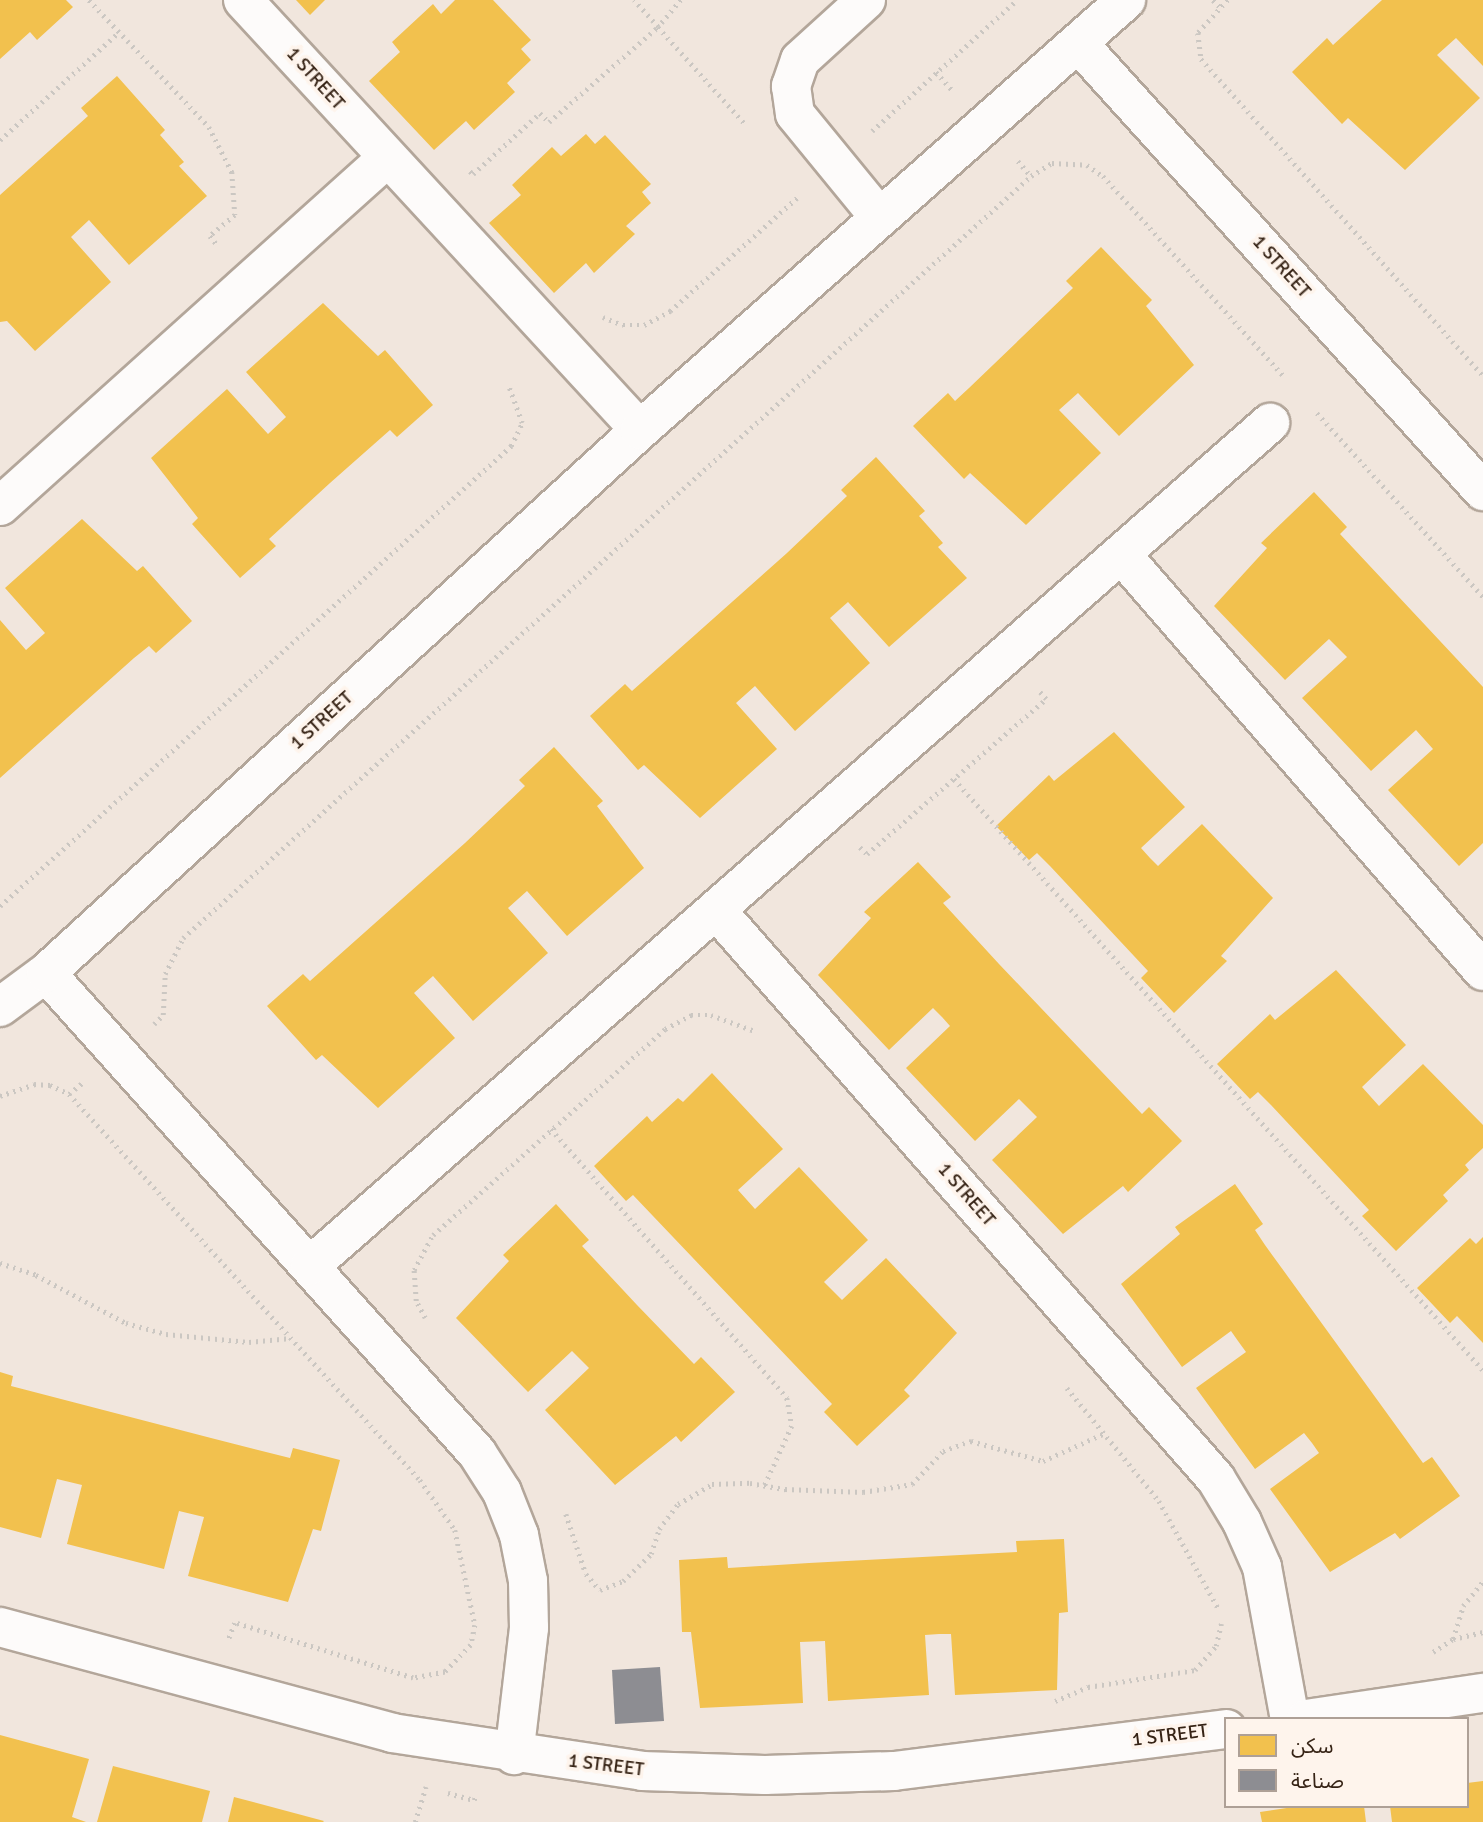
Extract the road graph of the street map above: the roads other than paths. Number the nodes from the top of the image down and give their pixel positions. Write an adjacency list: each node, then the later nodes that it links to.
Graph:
1 (243, 0): 5 (street, 1 STREET)
2 (866, 0): 6 (street)
3 (1126, 0): 4 (street, 1 STREET)
4 (1078, 43): 6 (street, 1 STREET); 9 (street, 1 STREET)
5 (387, 158): 8 (street, 1 STREET); 10 (street)
6 (880, 218): 8 (street, 1 STREET)
7 (1270, 423): 11 (street)
8 (640, 430): 14 (street, 1 STREET)
9 (1483, 491)
10 (0, 506)
11 (1121, 554): 12 (street); 13 (street)
12 (716, 910): 16 (street); 19 (street, 1 STREET)
13 (1483, 971)
14 (46, 973): 15 (street, 1 STREET); 16 (street)
15 (0, 1007)
16 (310, 1266): 22 (street)
17 (0, 1627): 22 (street, 1 STREET)
18 (1483, 1693): 20 (street)
19 (1290, 1717)
20 (1320, 1717)
21 (1224, 1729): 22 (street, 1 STREET)
22 (514, 1755)

